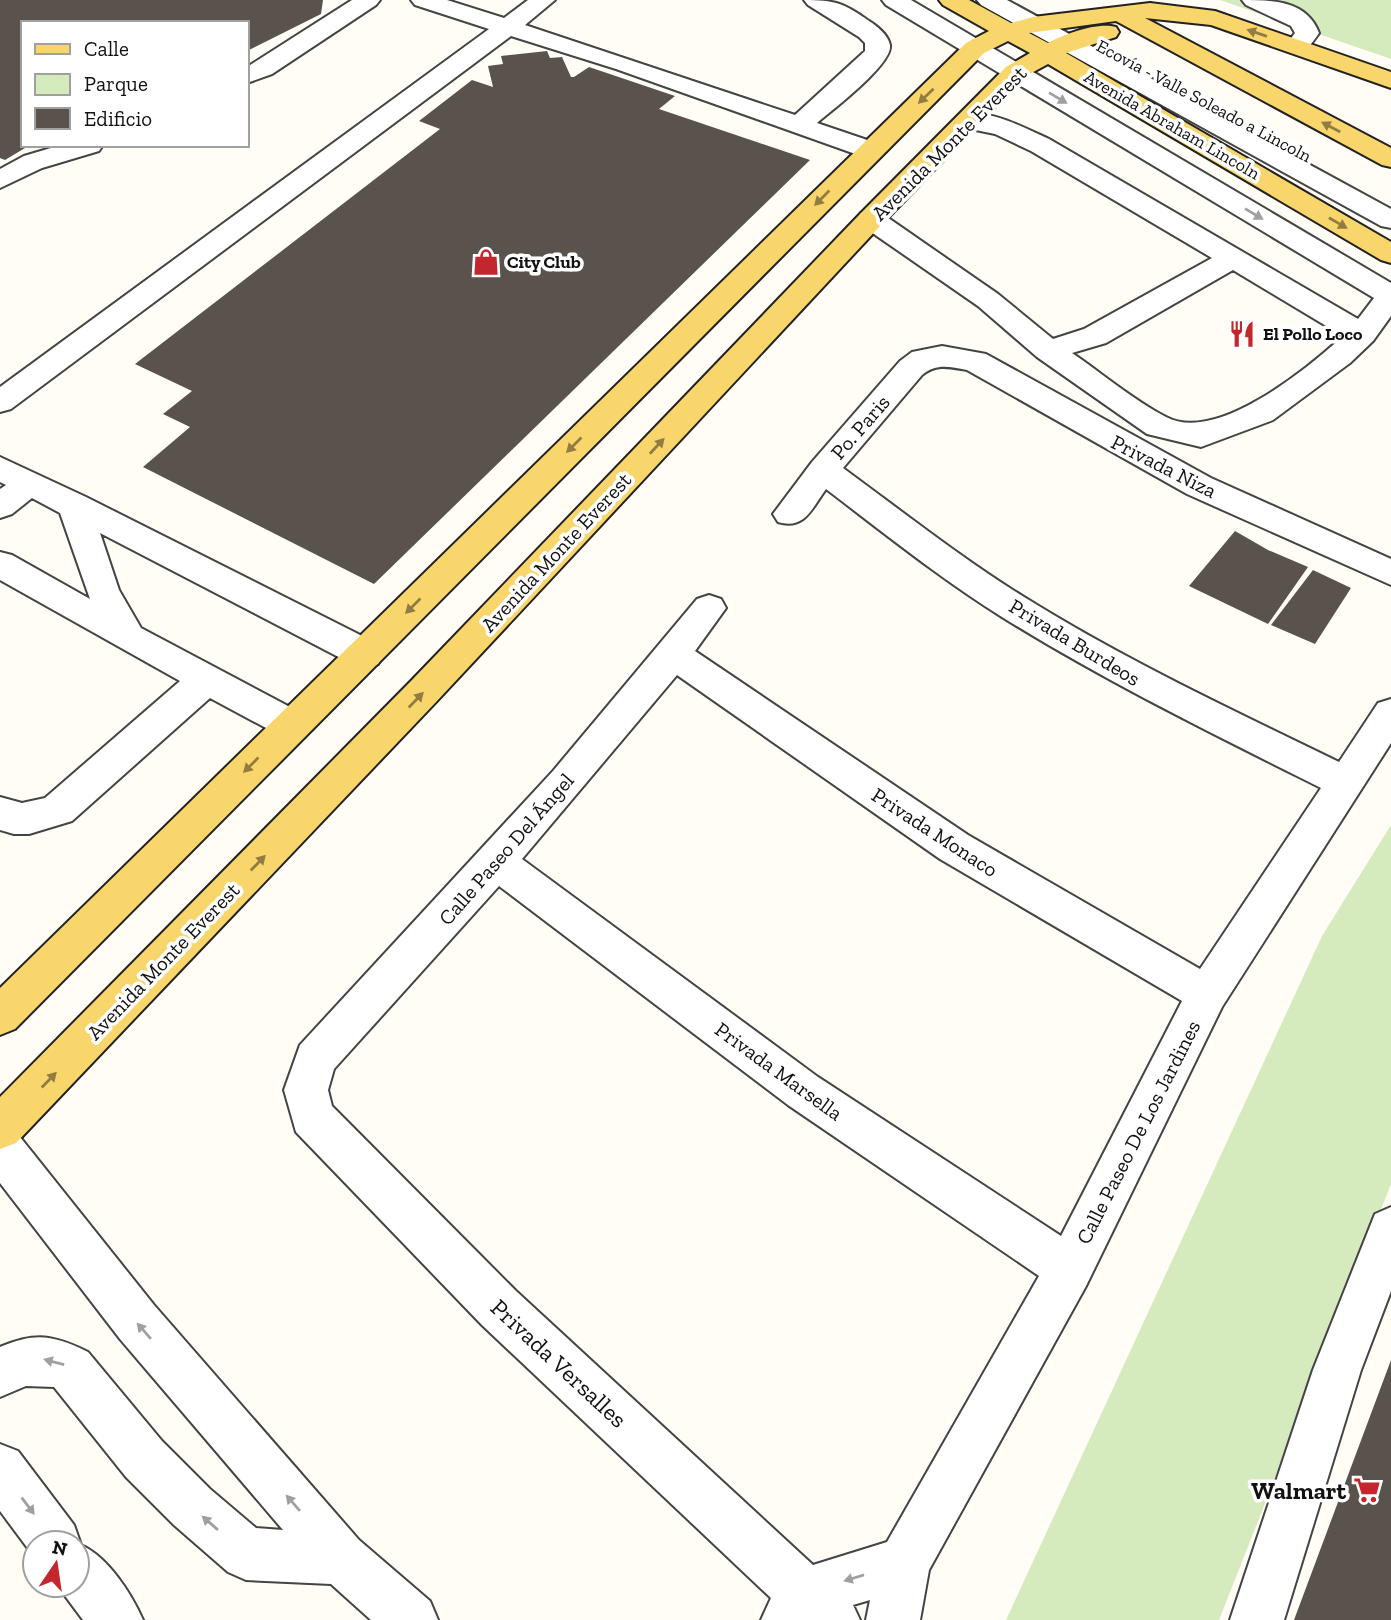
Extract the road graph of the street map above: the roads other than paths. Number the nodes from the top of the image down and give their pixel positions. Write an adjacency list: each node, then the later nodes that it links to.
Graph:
1 (368, 0): 21 (street)
2 (543, 0): 16 (street)
3 (816, 0): 24 (street)
4 (894, 0): 19 (street)
5 (951, 0): 14 (main road)
6 (989, 0): 14 (street)
7 (1018, 0): 14 (street)
8 (1093, 0): 12 (main road)
9 (1168, 0): 13 (main road)
10 (1254, 0): 18 (street)
11 (443, 3): 16 (street)
12 (1116, 12): 13 (main road, Avenida Monte Everest); 14 (main road, Avenida Monte Everest); 15 (main road)
13 (1215, 18): 18 (main road, one-way to 13)
14 (1031, 25): 17 (street); 19 (main road, Avenida Monte Everest)
15 (1141, 25): 17 (main road, Avenida Monte Everest); 27 (main road, one-way to 15)
16 (506, 26): 24 (street); 42 (street)
17 (1066, 44): 20 (main road, Avenida Monte Everest); 31 (street, Ecovía - Valle Soleado a Lincoln); 33 (street); 34 (main road, Avenida Abraham Lincoln, one-way to 34)
18 (1297, 46): 22 (main road)
19 (975, 48): 20 (street); 26 (main road, Avenida Monte Everest, one-way to 26)
20 (1015, 72): 23 (main road, Avenida Monte Everest); 28 (street, one-way to 28)
21 (248, 76)
22 (1391, 80)
23 (970, 121): 30 (street); 32 (main road, Avenida Monte Everest)
24 (799, 125): 26 (street)
25 (83, 147): 29 (street)
26 (870, 150): 38 (main road, Avenida Monte Everest, one-way to 38)
27 (1391, 159)
28 (1164, 161): 30 (street); 36 (street, one-way to 36)
29 (0, 180)
30 (1112, 186): 35 (street)
31 (1391, 203)
32 (871, 219): 39 (street); 41 (main road, Avenida Monte Everest)
33 (1391, 220)
34 (1391, 254)
35 (1235, 257): 37 (street); 39 (street)
36 (1391, 296): 37 (street)
37 (1362, 334): 39 (street)
38 (681, 339): 41 (main road); 52 (main road, Avenida Monte Everest, one-way to 52)
39 (1048, 350)
40 (942, 356): 43 (street, Po. Paris); 49 (street, Privada Niza)
41 (736, 362): 63 (main road, Avenida Monte Everest, one-way to 41)
42 (0, 401)
43 (823, 470): 47 (street, Po. Paris); 57 (street, Privada Burdeos)
44 (15, 476): 45 (street); 46 (street)
45 (74, 505): 51 (street); 52 (street)
46 (0, 506)
47 (790, 514)
48 (0, 564): 51 (street)
49 (1391, 573)
50 (709, 608): 53 (street, Calle Paseo Del Ángel)
51 (128, 638): 54 (street)
52 (365, 654): 56 (main road, Avenida Monte Everest)
53 (674, 654): 59 (street, Calle Paseo Del Ángel); 60 (street, Privada Monaco)
54 (207, 679): 56 (street); 58 (street)
55 (1391, 713): 57 (street, Calle Paseo De Los Jardines)
56 (292, 724): 61 (main road, Avenida Monte Everest, one-way to 61)
57 (1346, 783): 60 (street, Calle Paseo De Los Jardines)
58 (0, 813)
59 (497, 862): 62 (street, Calle Paseo Del Ángel); 66 (street, Privada Marsella)
60 (1207, 994): 66 (street, Calle Paseo De Los Jardines)
61 (0, 1016)
62 (306, 1090): 73 (street, Privada Versalles)
63 (0, 1128)
64 (0, 1147): 70 (street, one-way to 64)
65 (1391, 1230): 77 (street)
66 (1069, 1269): 71 (street, Calle Paseo De Los Jardines)
67 (0, 1373): 70 (street, one-way to 67)
68 (0, 1469): 69 (street, one-way to 69)
69 (45, 1529)
70 (341, 1558): 75 (street)
71 (904, 1563): 73 (street, one-way to 73); 76 (street, Calle Paseo De Los Jardines)
72 (91, 1588): 74 (street)
73 (809, 1611)
74 (116, 1620)
75 (411, 1620)
76 (893, 1620)
77 (1258, 1620)

